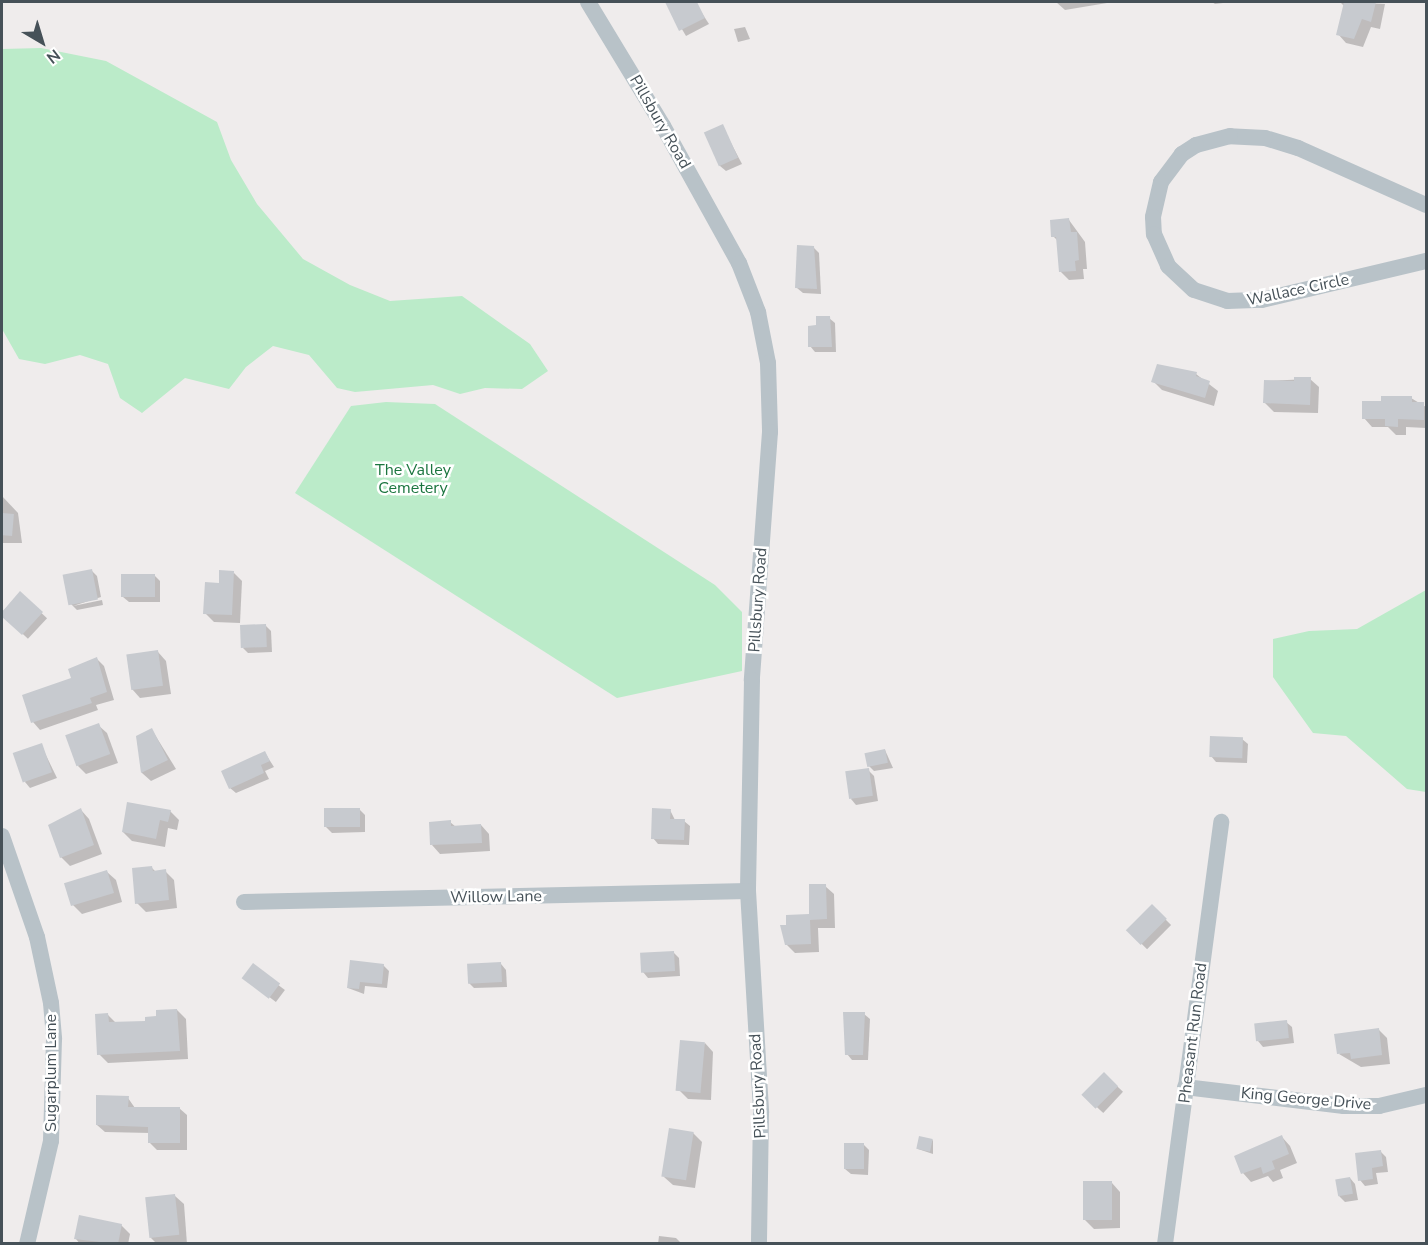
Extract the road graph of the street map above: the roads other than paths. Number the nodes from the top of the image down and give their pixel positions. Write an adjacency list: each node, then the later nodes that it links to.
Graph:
1 (588, 2): 6 (street, Pillsbury Road)
2 (1426, 205): 3 (street, Wallace Circle)
3 (1426, 261)
4 (1221, 822): 8 (street, Pheasant Run Road)
5 (2, 836): 10 (street, Sugarplum Lane)
6 (748, 891): 7 (street, Willow Lane); 11 (street, Pillsbury Road)
7 (244, 902)
8 (1185, 1087): 9 (street, King George Drive); 12 (street, Pheasant Run Road)
9 (1426, 1095)
10 (27, 1244)
11 (759, 1244)
12 (1165, 1244)

